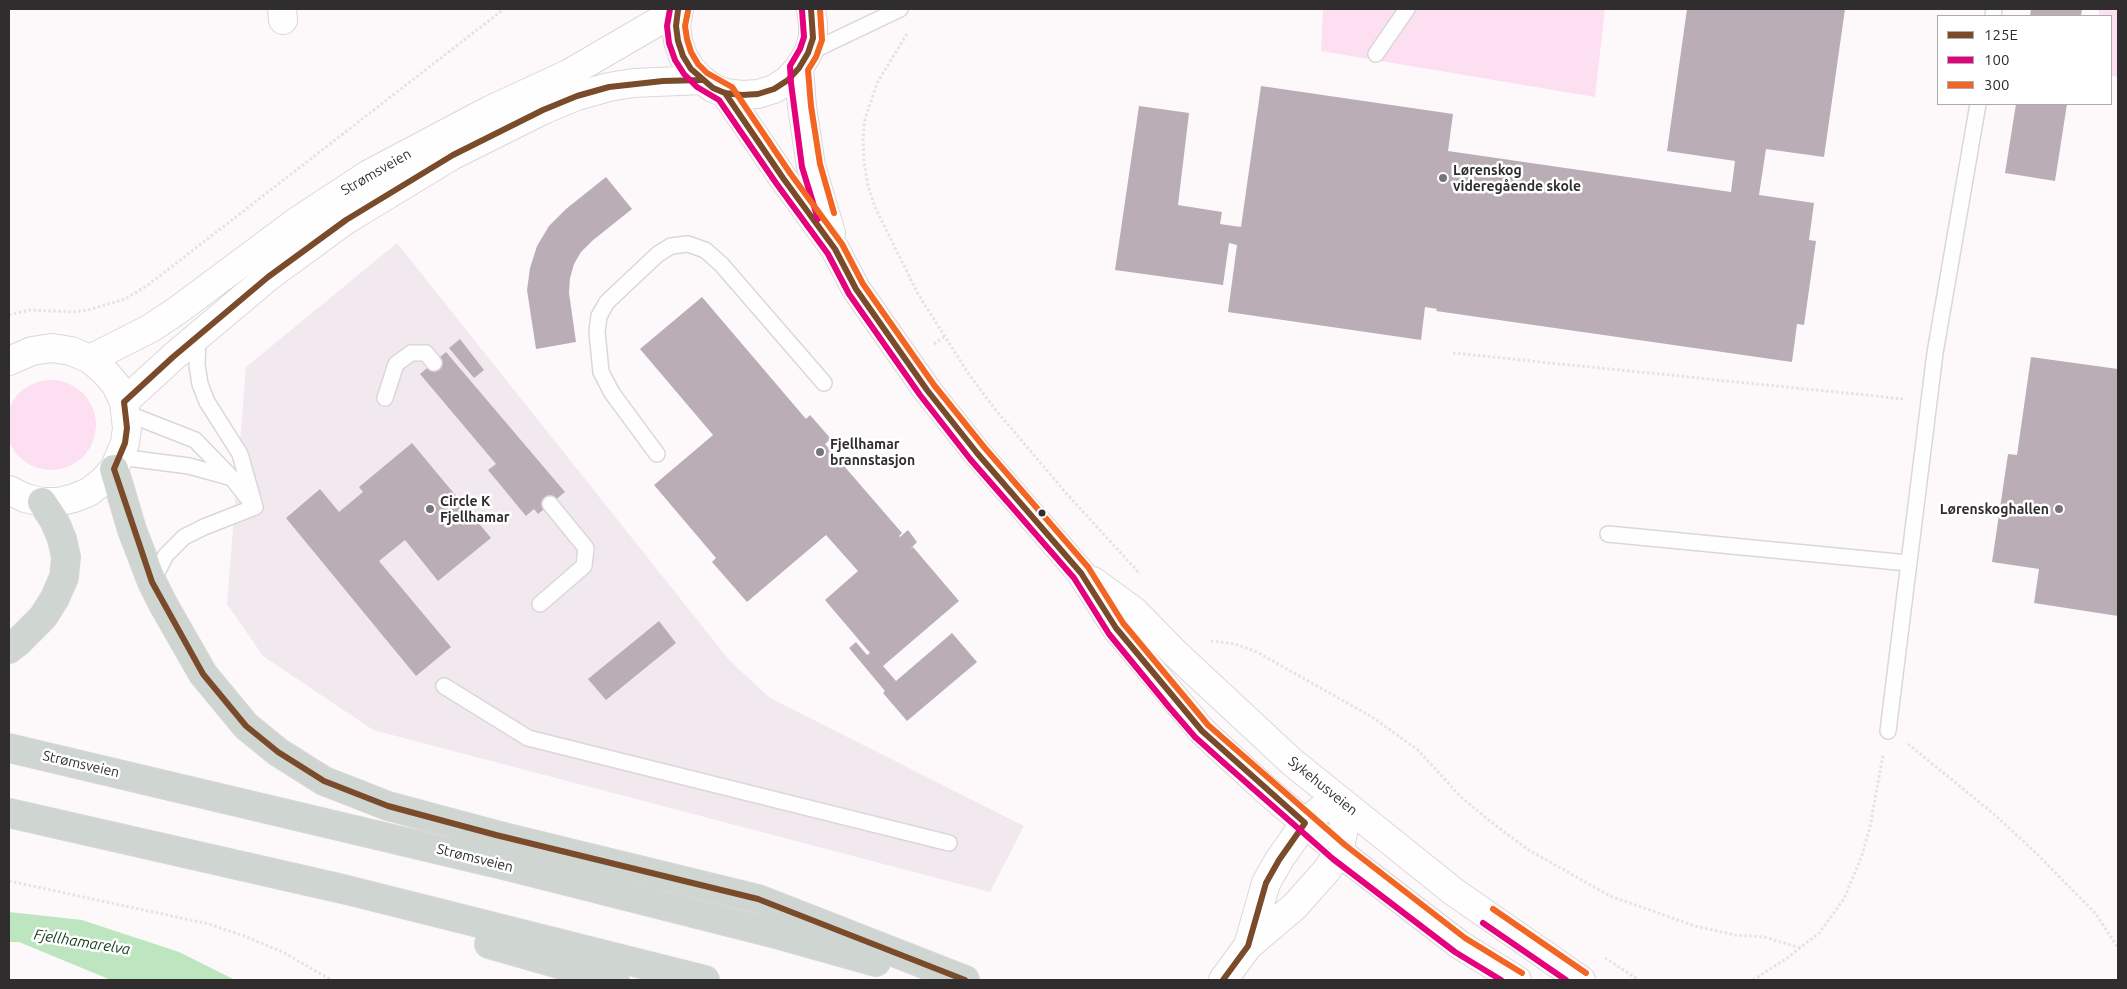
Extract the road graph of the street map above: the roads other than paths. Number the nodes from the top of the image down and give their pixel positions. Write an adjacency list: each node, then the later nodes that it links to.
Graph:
1 (811, 9): 6 (main road, Sykehusveien)
2 (900, 9): 6 (lane)
3 (1407, 9): 5 (lane)
4 (678, 10): 7 (main road, Sykehusveien); 11 (main road, Strømsveien)
5 (1376, 54)
6 (804, 60): 7 (main road, Strømsveien); 9 (main road, Sykehusveien)
7 (714, 87): 9 (main road, Sykehusveien); 10 (main road, Strømsveien)
8 (1978, 105): 25 (lane)
9 (835, 249): 26 (main road, Sykehusveien)
10 (198, 336): 16 (main road, Strømsveien); 23 (lane)
11 (90, 359): 12 (main road); 16 (main road)
12 (9, 361)
13 (434, 363): 15 (lane)
14 (824, 383): 17 (lane)
15 (385, 398)
16 (125, 408): 18 (main road); 19 (lane)
17 (656, 454)
18 (117, 463): 19 (lane); 21 (main road); 27 (highway)
19 (231, 477): 23 (lane)
20 (9, 490): 21 (main road)
21 (42, 502): 29 (highway)
22 (550, 504): 28 (lane)
23 (255, 507): 27 (lane)
24 (1608, 534): 25 (lane)
25 (1908, 563): 31 (lane)
26 (1081, 573): 33 (main road, Sykehusveien); 35 (main road, Sykehusveien)
27 (152, 582): 43 (highway)
28 (540, 604)
29 (9, 649)
30 (444, 686): 36 (lane)
31 (1888, 731)
32 (9, 748): 42 (highway, Strømsveien)
33 (1342, 802): 35 (main road); 38 (main road); 46 (main road, Sykehusveien)
34 (9, 813): 37 (highway)
35 (1305, 823): 38 (main road, Sykehusveien); 39 (main road)
36 (949, 844)
37 (174, 851): 40 (highway); 41 (highway)
38 (1339, 852): 39 (main road); 45 (main road, Sykehusveien)
39 (1248, 946): 44 (main road)
40 (615, 980)
41 (705, 980)
42 (938, 980)
43 (965, 980)
44 (1223, 980)
45 (1517, 980)
46 (1581, 980)

